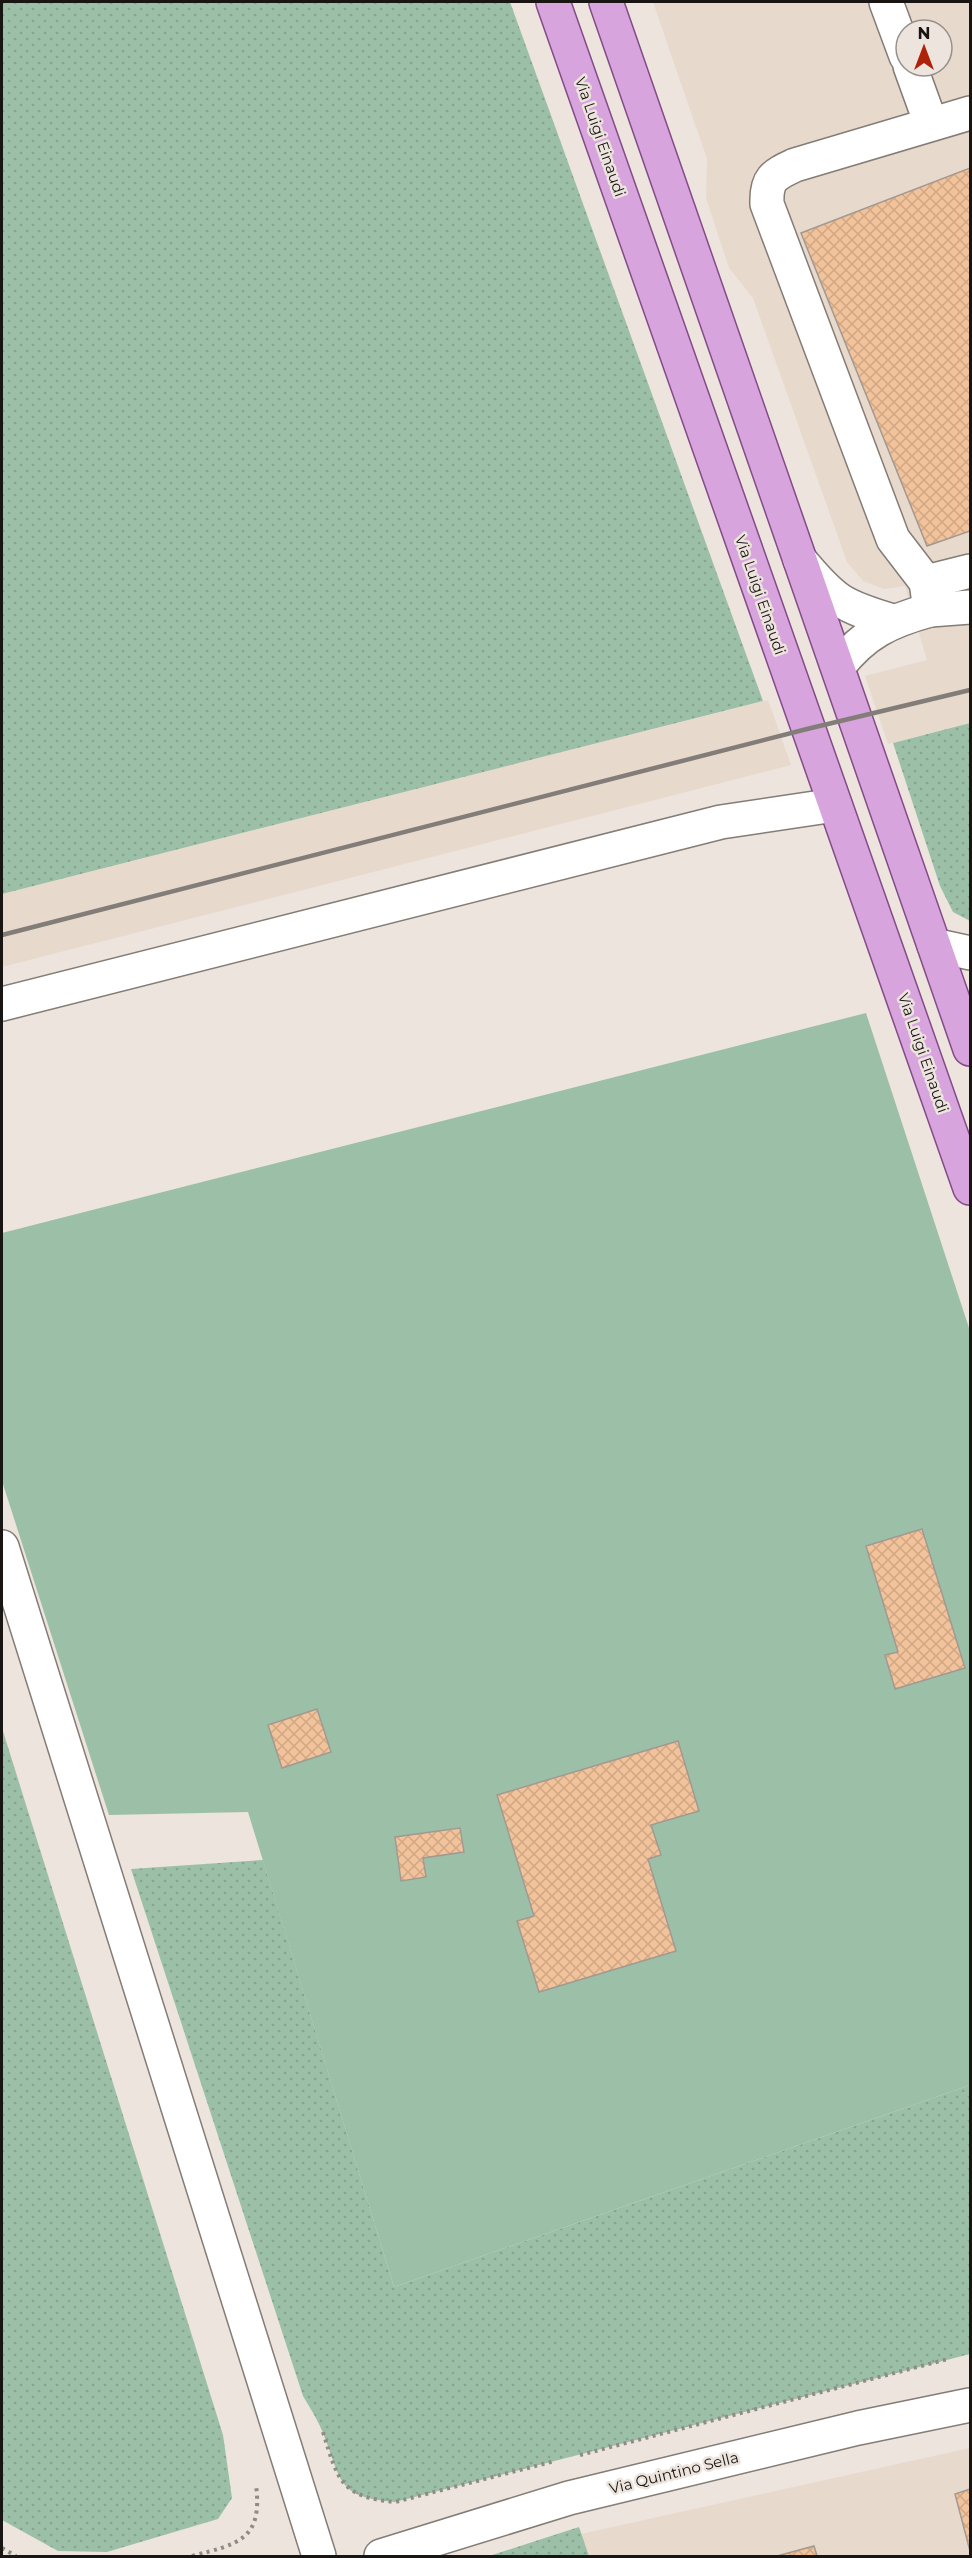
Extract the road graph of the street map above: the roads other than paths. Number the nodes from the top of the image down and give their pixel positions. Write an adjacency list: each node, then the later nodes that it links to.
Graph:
1 (553, 2): 14 (main road, Via Luigi Einaudi)
2 (886, 2): 4 (street)
3 (614, 11): 8 (main road)
4 (894, 24)
5 (914, 78): 7 (street)
6 (970, 113): 7 (street)
7 (931, 124): 10 (street)
8 (800, 560): 12 (street); 13 (main road)
9 (970, 571): 10 (street)
10 (928, 596): 11 (street); 12 (street)
11 (970, 607)
12 (893, 621): 13 (street)
13 (838, 667): 15 (main road)
14 (835, 805): 17 (street); 19 (main road, Via Luigi Einaudi)
15 (934, 945): 16 (street); 18 (main road)
16 (970, 953)
17 (2, 1004)
18 (970, 1049)
19 (970, 1188)
20 (2, 1547): 22 (street)
21 (970, 2405): 23 (street, Via Quintino Sella)
22 (319, 2556)
23 (381, 2556)

